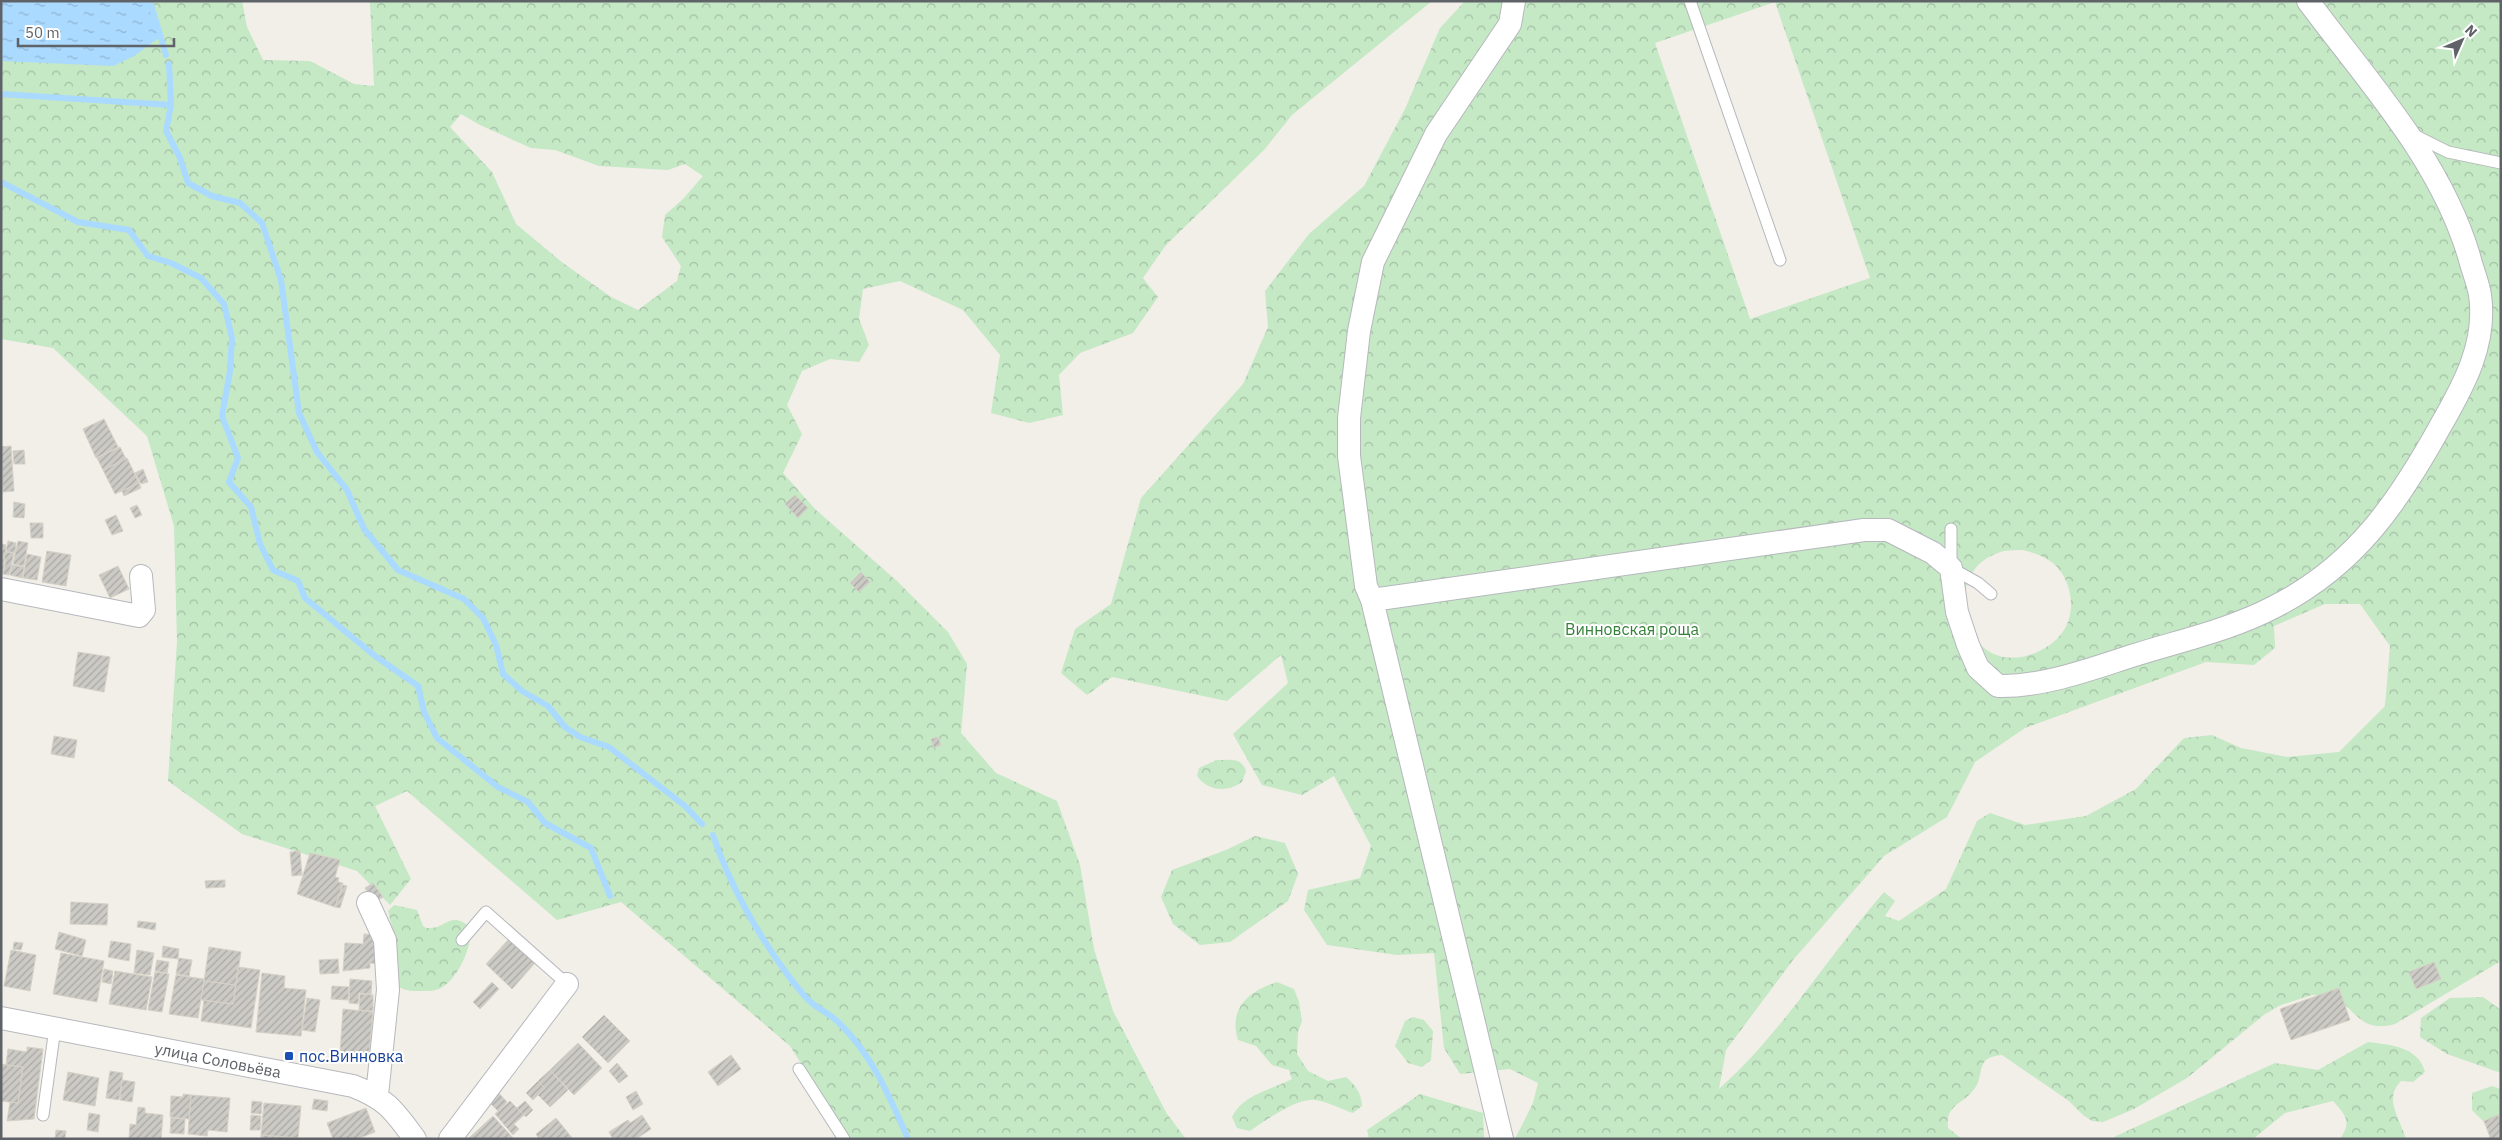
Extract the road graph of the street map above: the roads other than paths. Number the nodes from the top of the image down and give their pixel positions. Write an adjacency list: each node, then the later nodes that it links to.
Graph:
1 (1514, 1): 12 (street)
2 (1690, 1): 6 (lane)
3 (2308, 1): 4 (street)
4 (2410, 134): 5 (lane); 8 (street)
5 (2501, 163)
6 (1780, 260)
7 (1951, 529): 8 (lane)
8 (1951, 568): 11 (lane); 12 (street)
9 (141, 576): 10 (street)
10 (1, 589)
11 (1991, 594)
12 (1372, 600): 24 (street)
13 (368, 902): 19 (street)
14 (462, 940): 15 (lane)
15 (567, 984): 22 (street)
16 (1, 1018): 17 (street, улица Соловьёва)
17 (55, 1028): 19 (street, улица Соловьёва); 20 (lane)
18 (799, 1069): 23 (lane)
19 (377, 1095): 21 (street, улица Соловьёва)
20 (43, 1115)
21 (415, 1139)
22 (450, 1139)
23 (844, 1139)
24 (1502, 1139)

